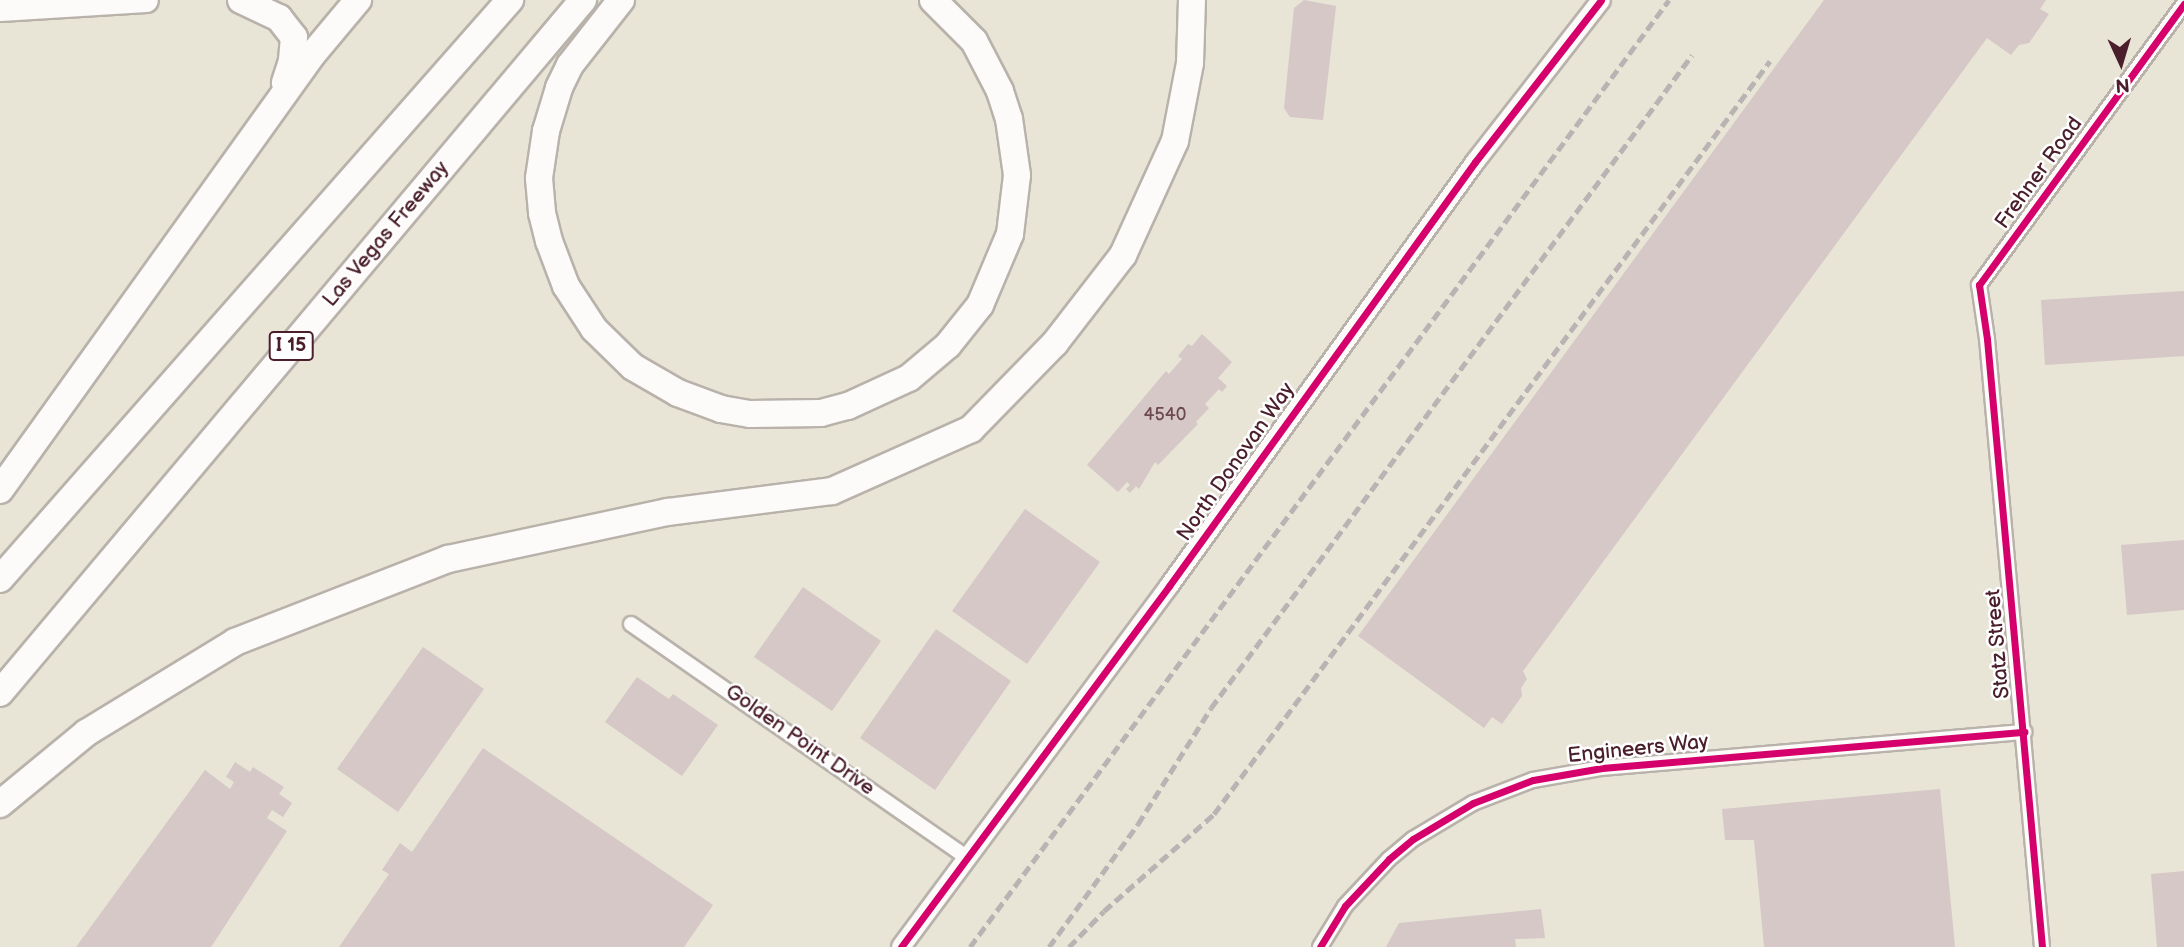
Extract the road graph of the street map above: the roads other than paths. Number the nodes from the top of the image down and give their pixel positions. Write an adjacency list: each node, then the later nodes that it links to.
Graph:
1 (146, 0): 11 (main road)
2 (241, 0): 12 (highway)
3 (358, 0): 12 (highway)
4 (510, 0): 15 (highway)
5 (583, 0): 17 (highway, Las Vegas Freeway / I 15)
6 (621, 0): 7 (highway)
7 (933, 0)
8 (1192, 0): 19 (highway)
9 (1601, 0): 20 (street, North Donovan Way)
10 (2184, 4): 13 (street, Frehner Road)
11 (0, 9)
12 (279, 101): 14 (highway)
13 (1987, 339): 18 (street, Statz Street)
14 (0, 491)
15 (0, 579)
16 (631, 624): 20 (street, Golden Point Drive)
17 (0, 693)
18 (2024, 732): 22 (street, Engineers Way); 23 (street, Statz Street)
19 (0, 804)
20 (968, 858): 21 (street, North Donovan Way)
21 (901, 947)
22 (1320, 947)
23 (2042, 947)

